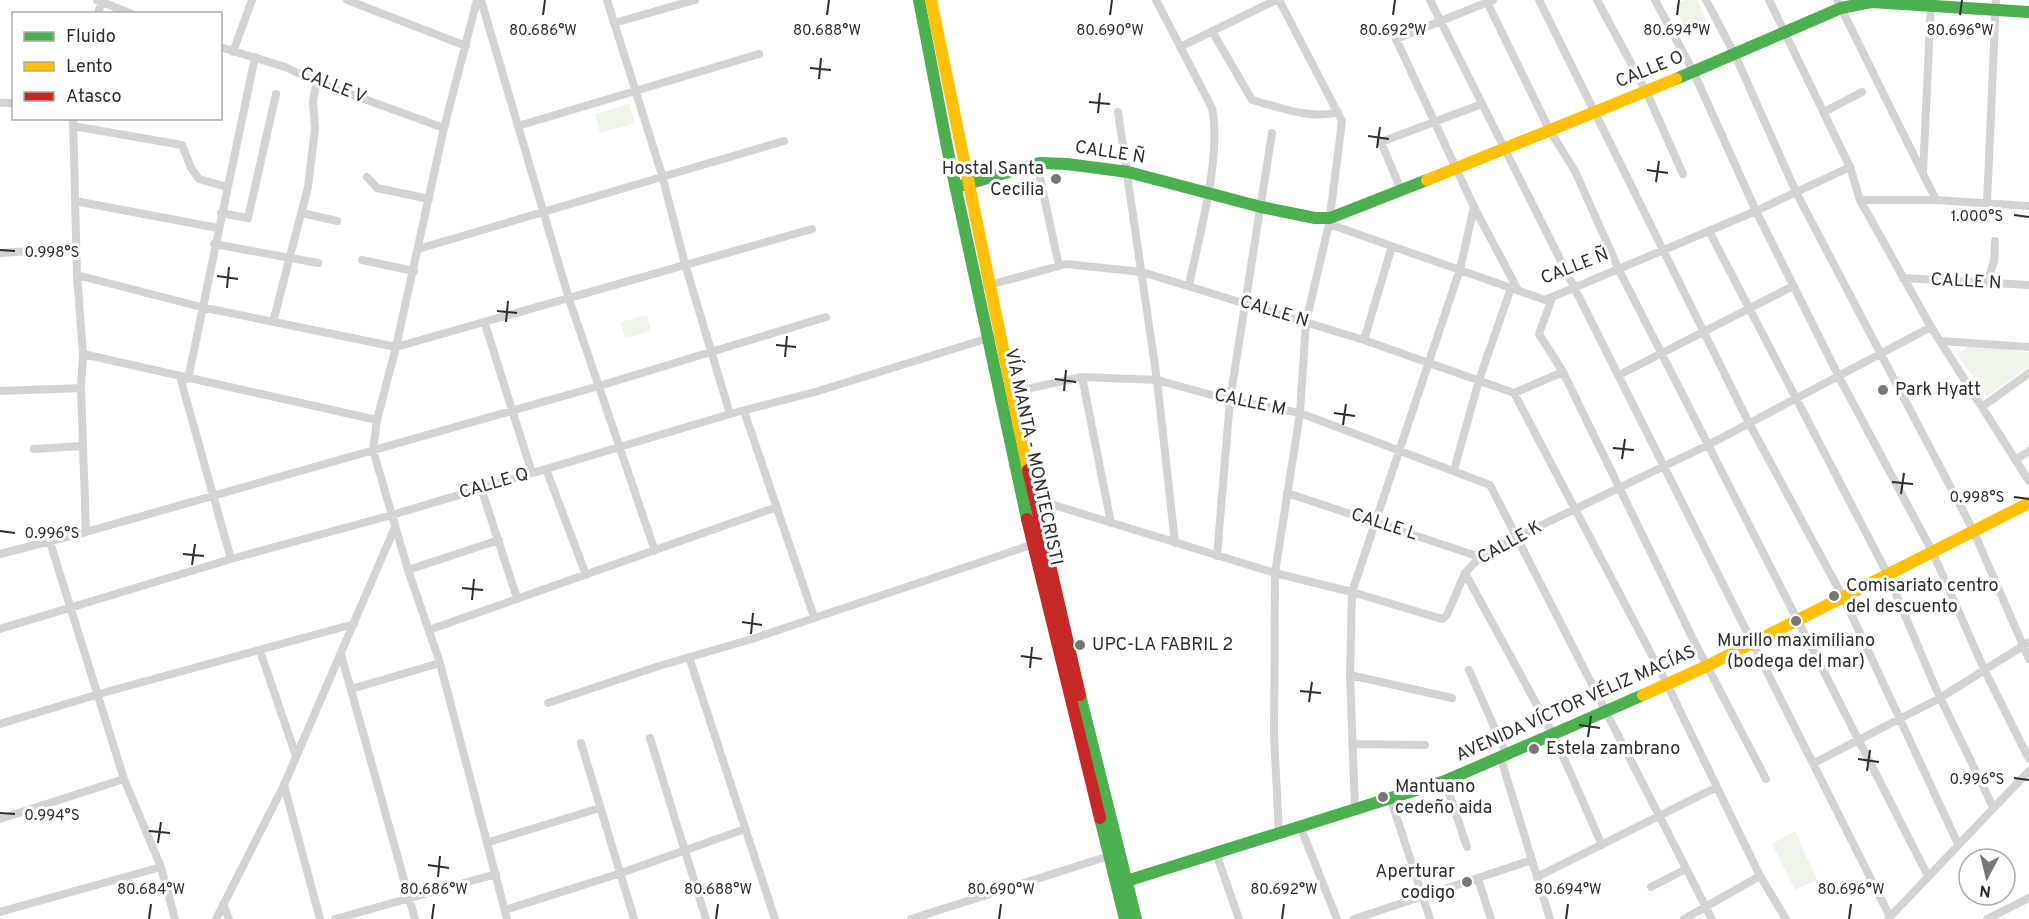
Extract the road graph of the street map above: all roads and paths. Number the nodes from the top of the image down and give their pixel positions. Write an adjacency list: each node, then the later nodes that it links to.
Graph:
1 (252, 0): 31 (street)
2 (347, 0): 28 (street)
3 (479, 0): 28 (street); 48 (street)
4 (607, 0): 25 (street)
5 (695, 0): 25 (street)
6 (919, 0): 62 (street, VÍA MANTA - MONTECRISTI)
7 (931, 0): 62 (street, VÍA MANTA - MONTECRISTI)
8 (1156, 0): 29 (street)
9 (1277, 0): 26 (street); 43 (street)
10 (1430, 0): 24 (street)
11 (1539, 0): 44 (street)
12 (1597, 0): 38 (street)
13 (1655, 0): 35 (street)
14 (1706, 0): 33 (street)
15 (1769, 0): 27 (street)
16 (100, 1): 22 (street)
17 (1488, 1): 24 (street); 50 (street)
18 (1871, 1): 19 (street, CALLE O); 20 (street, CALLE O)
19 (1930, 3): 21 (street, CALLE O); 58 (street)
20 (1839, 4): 27 (street, CALLE O); 58 (street)
21 (1996, 5): 23 (street, CALLE O); 71 (street)
22 (127, 12)
23 (2029, 12)
24 (1442, 21): 41 (street); 47 (street)
25 (614, 23): 37 (street)
26 (1212, 31): 29 (street); 43 (street)
27 (1785, 33): 33 (street, CALLE O); 45 (street)
28 (466, 46): 49 (street)
29 (1180, 47): 65 (street)
30 (222, 48): 31 (street, CALLE V)
31 (233, 52): 34 (street, CALLE V)
32 (759, 54): 37 (street)
33 (1735, 55): 35 (street, CALLE O); 66 (street)
34 (255, 57): 36 (street, CALLE V); 63 (street)
35 (1693, 71): 38 (street, CALLE O); 75 (street)
36 (317, 82): 49 (street, CALLE V); 77 (street)
37 (635, 90): 48 (street); 60 (street)
38 (1646, 91): 44 (street, CALLE O); 59 (street)
39 (1862, 92): 45 (street)
40 (276, 94): 76 (street)
41 (1482, 104): 47 (street); 53 (street)
42 (1118, 112): 57 (street)
43 (1338, 112): 80 (street)
44 (1596, 112): 50 (street, CALLE O); 89 (street)
45 (1824, 112): 55 (street)
46 (73, 122): 63 (street); 70 (street)
47 (1434, 123): 56 (street); 64 (street)
48 (518, 126): 78 (street)
49 (444, 128): 67 (street)
50 (1550, 131): 53 (street, CALLE O); 97 (street)
51 (1272, 133): 73 (street)
52 (784, 141): 60 (street)
53 (1505, 150): 56 (street, CALLE O); 108 (street)
54 (1037, 164): 57 (street, CALLE Ñ); 62 (street, CALLE Ñ); 95 (street)
55 (1850, 167): 66 (street, CALLE Ñ); 68 (street)
56 (1457, 169): 64 (street, CALLE O); 74 (street)
57 (1128, 172): 65 (street, CALLE Ñ); 99 (street)
58 (1923, 173): 69 (street)
59 (1683, 174)
60 (662, 175): 78 (street); 94 (street)
61 (367, 177): 67 (street)
62 (961, 185): 106 (street, VÍA MANTA - MONTECRISTI)
63 (227, 187): 76 (street)
64 (1401, 190): 80 (street, CALLE O)
65 (1207, 192): 73 (street, CALLE Ñ); 103 (street)
66 (1796, 192): 75 (street, CALLE Ñ); 128 (street)
67 (429, 199): 88 (street)
68 (1860, 200): 69 (street); 101 (street)
69 (1936, 200): 71 (street)
70 (75, 201): 81 (street); 87 (street)
71 (1987, 202): 72 (street)
72 (2029, 206)
73 (1261, 207): 80 (street, CALLE Ñ); 111 (street)
74 (1474, 207): 96 (street); 107 (street)
75 (1756, 212): 83 (street, CALLE Ñ); 105 (street)
76 (221, 213): 81 (street)
77 (302, 213): 79 (street); 91 (street)
78 (544, 213): 88 (street); 110 (street)
79 (337, 221)
80 (1330, 221): 86 (street, CALLE Ñ); 116 (street)
81 (218, 228): 85 (street)
82 (812, 230): 94 (street)
83 (1709, 231): 89 (street, CALLE Ñ); 113 (street)
84 (1995, 241): 102 (street)
85 (214, 244): 91 (street); 112 (street)
86 (1392, 246): 96 (street, CALLE Ñ); 121 (street)
87 (76, 248): 90 (street); 100 (street)
88 (418, 249): 98 (street)
89 (1665, 251): 97 (street, CALLE Ñ); 119 (street)
90 (0, 253)
91 (291, 258): 93 (street); 115 (street)
92 (363, 260): 98 (street)
93 (318, 263)
94 (685, 264): 110 (street); 126 (street)
95 (1059, 266): 99 (street, CALLE N); 106 (street, CALLE N)
96 (1460, 269): 107 (street, CALLE Ñ); 129 (street)
97 (1619, 270): 108 (street, CALLE Ñ); 127 (street)
98 (414, 271): 123 (street)
99 (1142, 272): 103 (street, CALLE N); 136 (street)
100 (77, 275): 112 (street); 125 (street)
101 (1903, 278): 102 (street, CALLE N); 118 (street)
102 (1987, 283): 104 (street, CALLE N)
103 (1189, 285): 111 (street, CALLE N)
104 (2029, 285)
105 (1793, 286): 113 (street); 134 (street)
106 (983, 287): 120 (street, VÍA MANTA - MONTECRISTI)
107 (1515, 289): 109 (street, CALLE Ñ); 137 (street)
108 (1574, 290): 109 (street, CALLE Ñ); 132 (street)
109 (1552, 298): 130 (street)
110 (569, 299): 117 (street); 138 (street)
111 (1244, 304): 116 (street, CALLE N); 143 (street)
112 (201, 307): 115 (street); 135 (street)
113 (1749, 310): 119 (street); 144 (street)
114 (826, 318): 126 (street)
115 (273, 322): 123 (street)
116 (1306, 322): 121 (street, CALLE N); 148 (street)
117 (485, 324): 123 (street); 146 (street)
118 (1931, 327): 122 (street); 128 (street, CALLE K)
119 (1706, 332): 127 (street); 151 (street)
120 (994, 336): 141 (street, VÍA MANTA - MONTECRISTI); 147 (street, CALLE Q)
121 (1364, 340): 129 (street, CALLE N)
122 (1941, 341): 124 (street); 145 (street)
123 (396, 347): 150 (street)
124 (2029, 347)
125 (83, 354): 135 (street); 139 (street)
126 (711, 354): 138 (street); 149 (street)
127 (1662, 354): 132 (street); 152 (street)
128 (1880, 356): 134 (street, CALLE K); 177 (street)
129 (1427, 363): 137 (street, CALLE N); 157 (street)
130 (1563, 372): 142 (street); 166 (street)
131 (2029, 373): 145 (street)
132 (1619, 375): 160 (street)
133 (1082, 377): 136 (street, CALLE M); 141 (street, CALLE M); 174 (street)
134 (1839, 377): 144 (street, CALLE K); 185 (street)
135 (184, 378): 150 (street); 168 (street)
136 (1157, 380): 143 (street, CALLE M); 183 (street)
137 (1479, 380): 142 (street, CALLE N); 162 (street)
138 (599, 386): 146 (street); 154 (street)
139 (81, 388): 140 (street); 153 (street)
140 (0, 391)
141 (1007, 393): 169 (street, VÍA MANTA - MONTECRISTI)
142 (1514, 393): 172 (street)
143 (1230, 400): 148 (street, CALLE M); 187 (street)
144 (1795, 400): 151 (street, CALLE K); 194 (street)
145 (1982, 406): 159 (street)
146 (513, 409): 156 (street); 163 (street)
147 (744, 411): 149 (street, CALLE Q); 171 (street)
148 (1300, 413): 157 (street, CALLE M); 167 (street)
149 (729, 414): 154 (street, CALLE Q)
150 (377, 420): 156 (street)
151 (1749, 423): 152 (street, CALLE K); 197 (street)
152 (1708, 445): 160 (street, CALLE K); 200 (street)
153 (83, 446): 155 (street); 178 (street)
154 (619, 447): 161 (street, CALLE Q); 184 (street)
155 (34, 448)
156 (373, 450): 168 (street); 173 (street)
157 (1399, 450): 162 (street, CALLE M); 175 (street)
158 (2029, 451): 159 (street)
159 (2017, 459): 164 (street)
160 (1664, 465): 166 (street, CALLE K); 204 (street)
161 (546, 469): 163 (street, CALLE Q); 193 (street)
162 (1454, 470): 179 (street, CALLE M)
163 (532, 473): 165 (street, CALLE Q)
164 (2029, 482)
165 (481, 488): 173 (street, CALLE Q); 180 (street)
166 (1619, 488): 172 (street, CALLE K); 211 (street)
167 (1287, 493): 175 (street, CALLE L); 191 (street)
168 (213, 495): 178 (street); 189 (street)
169 (1028, 497): 174 (street, CALLE K); 182 (street, VÍA MANTA - MONTECRISTI)
170 (2029, 503): 177 (street, AVENIDA VÍCTOR VÉLIZ MACÍAS)
171 (777, 507): 184 (street); 199 (street)
172 (1574, 510): 179 (street, CALLE K); 215 (street)
173 (392, 515): 176 (street); 189 (street, CALLE Q)
174 (1111, 523): 183 (street, CALLE K)
175 (1374, 523): 188 (street, CALLE L); 195 (street)
176 (396, 527): 190 (street); 201 (street)
177 (1973, 530): 185 (street, AVENIDA VÍCTOR VÉLIZ MACÍAS); 205 (street)
178 (86, 532): 181 (street)
179 (1517, 537): 188 (street, CALLE K); 221 (street)
180 (499, 540): 190 (street); 196 (street)
181 (50, 542): 186 (street); 198 (street)
182 (1038, 543): 199 (street); 255 (street, VÍA MANTA - MONTECRISTI)
183 (1175, 543): 187 (street, CALLE K)
184 (654, 551): 193 (street)
185 (1932, 551): 194 (street, AVENIDA VÍCTOR VÉLIZ MACÍAS); 212 (street)
186 (0, 554)
187 (1217, 556): 191 (street, CALLE K)
188 (1480, 558): 192 (street, CALLE K)
189 (231, 559): 198 (street, CALLE Q)
190 (408, 570): 203 (street)
191 (1275, 573): 195 (street, CALLE K); 248 (street)
192 (1466, 573): 195 (street, CALLE K); 224 (street)
193 (586, 574): 196 (street)
194 (1888, 574): 197 (street, AVENIDA VÍCTOR VÉLIZ MACÍAS); 219 (street)
195 (1352, 592): 214 (street)
196 (517, 598): 203 (street)
197 (1844, 599): 200 (street, AVENIDA VÍCTOR VÉLIZ MACÍAS); 222 (street)
198 (71, 607): 202 (street, CALLE Q); 217 (street)
199 (814, 617): 208 (street)
200 (1799, 621): 204 (street, AVENIDA VÍCTOR VÉLIZ MACÍAS); 226 (street)
201 (354, 624): 206 (street); 207 (street)
202 (0, 629)
203 (429, 630): 210 (street)
204 (1752, 642): 211 (street, AVENIDA VÍCTOR VÉLIZ MACÍAS); 233 (street)
205 (2026, 644): 209 (street); 212 (street)
206 (260, 651): 217 (street); 230 (street)
207 (341, 654): 216 (street); 230 (street)
208 (689, 657): 220 (street); 247 (street)
209 (2029, 659)
210 (440, 663): 216 (street); 249 (street)
211 (1707, 666): 215 (street, AVENIDA VÍCTOR VÉLIZ MACÍAS); 236 (street)
212 (1984, 669): 219 (street); 232 (street)
213 (1469, 670): 231 (street)
214 (1350, 675): 218 (street); 228 (street)
215 (1667, 684): 221 (street, AVENIDA VÍCTOR VÉLIZ MACÍAS); 239 (street)
216 (351, 689): 269 (street)
217 (99, 694): 223 (street); 235 (street)
218 (1452, 698)
219 (1940, 698): 222 (street); 241 (street)
220 (548, 703)
221 (1608, 712): 224 (street, AVENIDA VÍCTOR VÉLIZ MACÍAS); 244 (street)
222 (1900, 720): 226 (street); 250 (street)
223 (0, 724)
224 (1554, 736): 231 (street, AVENIDA VÍCTOR VÉLIZ MACÍAS); 251 (street)
225 (650, 738): 253 (street)
226 (1859, 741): 233 (street); 262 (street)
227 (580, 743): 242 (street)
228 (1352, 744): 229 (street); 243 (street)
229 (1425, 745)
230 (296, 756): 238 (street)
231 (1504, 758): 237 (street, AVENIDA VÍCTOR VÉLIZ MACÍAS); 256 (street)
232 (2029, 759)
233 (1814, 764): 275 (street)
234 (2029, 771): 241 (street)
235 (124, 779): 245 (street); 257 (street)
236 (1766, 779)
237 (1445, 781): 240 (street, AVENIDA VÍCTOR VÉLIZ MACÍAS); 252 (street)
238 (284, 785): 270 (street); 279 (street)
239 (1715, 788): 244 (street); 261 (street)
240 (1390, 797): 243 (street, AVENIDA VÍCTOR VÉLIZ MACÍAS); 267 (street)
241 (1993, 807): 250 (street)
242 (600, 808): 249 (street); 259 (street)
243 (1355, 809): 246 (street, AVENIDA VÍCTOR VÉLIZ MACÍAS)
244 (1658, 817): 251 (street); 258 (street)
245 (0, 819)
246 (1300, 826): 248 (street, AVENIDA VÍCTOR VÉLIZ MACÍAS); 290 (street)
247 (745, 829): 253 (street); 285 (street)
248 (1279, 833): 254 (street, AVENIDA VÍCTOR VÉLIZ MACÍAS)
249 (489, 842): 260 (street)
250 (1958, 844): 262 (street)
251 (1602, 845): 263 (street)
252 (1467, 847)
253 (683, 851): 259 (street); 284 (street)
254 (1216, 853): 265 (street, AVENIDA VÍCTOR VÉLIZ MACÍAS); 289 (street)
255 (1113, 855): 265 (street, VÍA MANTA - MONTECRISTI); 286 (street)
256 (1532, 860): 263 (street); 264 (street)
257 (161, 867): 273 (street); 276 (street)
258 (1686, 869): 266 (street); 271 (street)
259 (621, 873): 272 (street); 283 (street)
260 (495, 874): 269 (street); 272 (street)
261 (1760, 876): 271 (street); 274 (street)
262 (1928, 876): 275 (street)
263 (1537, 877): 294 (street)
264 (1478, 879): 267 (street); 293 (street)
265 (1120, 883): 287 (street, VÍA MANTA - MONTECRISTI); 288 (street, VÍA MANTA - MONTECRISTI)
266 (1651, 887)
267 (1423, 898): 291 (street); 292 (street)
268 (2029, 898): 297 (street)
269 (409, 900): 280 (street); 281 (street)
270 (223, 904): 277 (street); 278 (street)
271 (1706, 908): 295 (street); 296 (street)
272 (505, 910): 282 (street)
273 (0, 912)
274 (1783, 918)
275 (1889, 918)
276 (175, 919)
277 (216, 919)
278 (229, 919)
279 (320, 919)
280 (335, 919)
281 (414, 919)
282 (507, 919)
283 (634, 919)
284 (706, 919)
285 (775, 919)
286 (911, 919)
287 (1125, 919)
288 (1136, 919)
289 (1239, 919)
290 (1337, 919)
291 (1354, 919)
292 (1430, 919)
293 (1491, 919)
294 (1550, 919)
295 (1684, 919)
296 (1712, 919)
297 (1988, 919)

